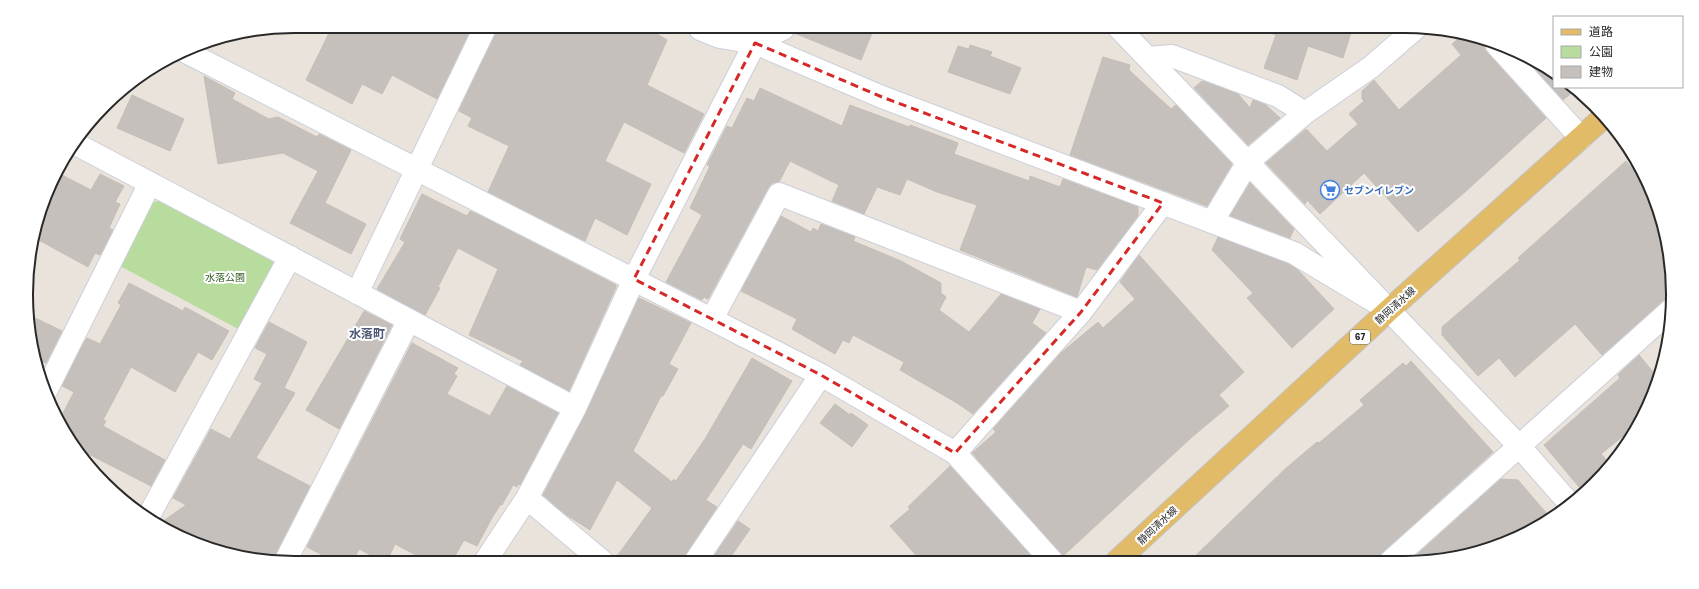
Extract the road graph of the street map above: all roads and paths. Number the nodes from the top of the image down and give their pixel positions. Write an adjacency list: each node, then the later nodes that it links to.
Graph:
1 (483, 33): 15 (street)
2 (710, 33): 6 (street)
3 (767, 33): 6 (street)
4 (1124, 33): 9 (street)
5 (1410, 33): 10 (street)
6 (755, 36): 17 (street); 20 (street)
7 (1504, 53): 12 (street)
8 (191, 54): 15 (street)
9 (1148, 58): 10 (street); 14 (street)
10 (1305, 113): 14 (street)
11 (1600, 121): 12 (main road, 静岡清水線 / 67)
12 (1581, 138): 22 (main road, 静岡清水線 / 67)
13 (79, 146): 16 (street)
14 (1248, 162): 18 (street); 22 (street)
15 (417, 170): 20 (street); 21 (street)
16 (150, 183): 19 (street); 28 (street)
17 (1162, 203): 18 (street); 23 (street)
18 (1212, 222): 22 (street)
19 (290, 257): 21 (street); 34 (street)
20 (634, 279): 25 (street); 29 (street)
21 (357, 293): 26 (street)
22 (1389, 310): 30 (street); 40 (main road, 静岡清水線 / 67)
23 (1081, 312): 25 (street); 31 (street)
24 (1665, 315): 30 (street)
25 (712, 319): 27 (street)
26 (409, 320): 29 (street); 35 (street)
27 (821, 375): 31 (street); 38 (street)
28 (47, 378)
29 (575, 408): 32 (street)
30 (1519, 446): 33 (street); 41 (street)
31 (955, 453): 39 (street)
32 (527, 498): 36 (street); 37 (street)
33 (1566, 500)
34 (150, 513)
35 (288, 556)
36 (489, 556)
37 (596, 556)
38 (699, 556)
39 (1047, 556)
40 (1122, 556)
41 (1398, 556)

